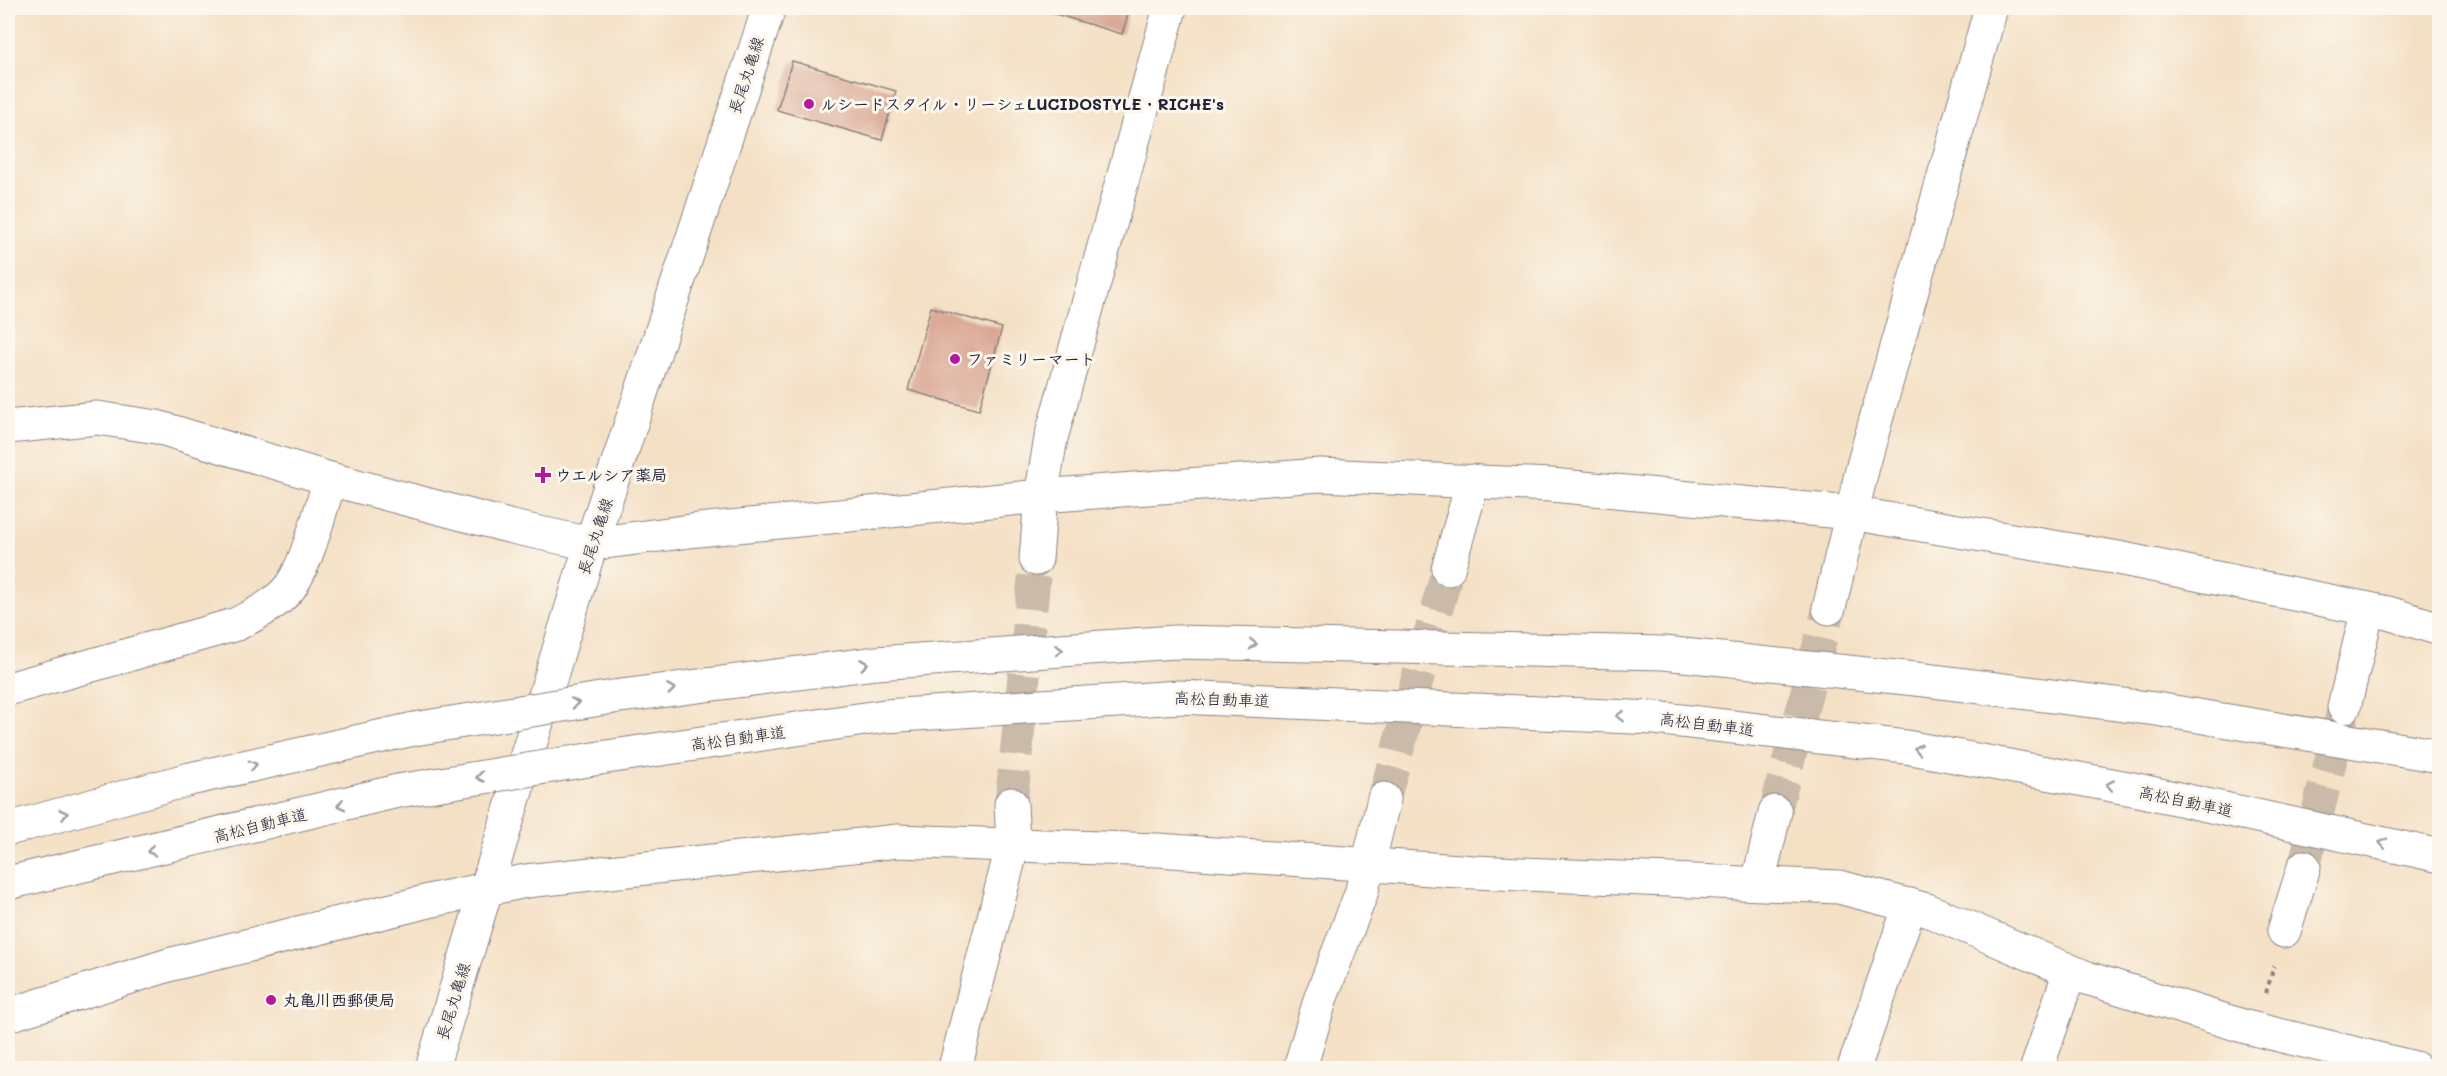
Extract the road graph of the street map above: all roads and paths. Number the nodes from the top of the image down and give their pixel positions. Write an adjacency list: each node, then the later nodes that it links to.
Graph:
1 (769, 8): 9 (main road, 長尾丸亀線)
2 (1170, 8): 7 (main road)
3 (1991, 8): 8 (main road)
4 (9, 430): 5 (main road)
5 (330, 479): 9 (main road); 15 (main road)
6 (1473, 482): 7 (main road); 8 (main road); 11 (main road)
7 (1041, 496): 9 (main road); 10 (main road)
8 (1851, 513): 12 (main road); 13 (main road)
9 (591, 544): 28 (main road, 長尾丸亀線)
10 (1036, 559)
11 (1448, 569)
12 (1829, 608)
13 (2368, 609): 14 (main road); 16 (main road)
14 (2439, 629)
15 (8, 689)
16 (2344, 707)
17 (2439, 756): 21 (main road, one-way to 17, bridge)
18 (1384, 799): 24 (main road)
19 (1011, 804): 22 (main road)
20 (1775, 812): 27 (main road)
21 (8, 829)
22 (1013, 844): 24 (main road); 28 (main road); 35 (main road)
23 (2439, 856): 26 (main road, 高松自動車道, one-way to 26, bridge)
24 (1368, 865): 27 (main road); 36 (main road)
25 (2304, 867): 30 (main road)
26 (8, 884)
27 (1758, 884): 29 (main road)
28 (486, 891): 32 (main road); 34 (main road, 長尾丸亀線)
29 (1910, 905): 31 (main road); 37 (main road)
30 (2284, 931): 33 (path)
31 (2070, 971): 33 (main road); 38 (main road)
32 (8, 1015)
33 (2255, 1029): 39 (main road)
34 (432, 1068)
35 (955, 1068)
36 (1300, 1068)
37 (1854, 1068)
38 (2037, 1068)
39 (2415, 1068)

